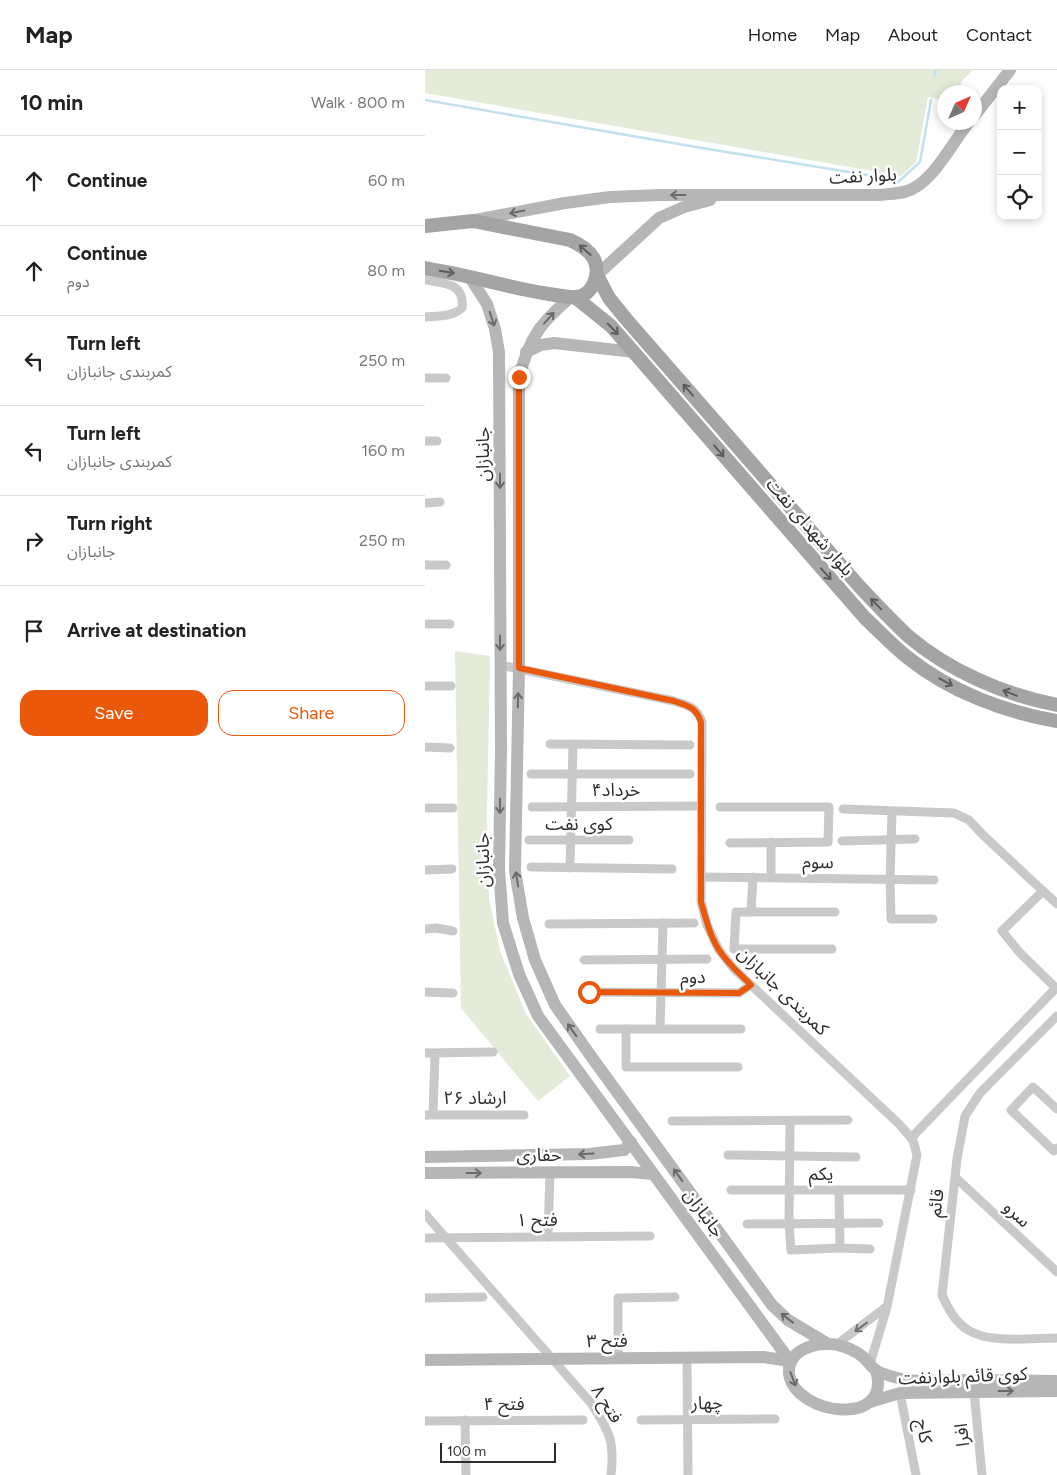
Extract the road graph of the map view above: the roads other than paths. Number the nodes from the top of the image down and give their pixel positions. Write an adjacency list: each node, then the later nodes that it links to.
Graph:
1 (1010, 70): 2 (street)
2 (982, 106)
3 (963, 130): 4 (street, بلوار نفت)
4 (727, 196): 6 (street, one-way to 6); 10 (street)
5 (425, 221): 7 (street)
6 (473, 221): 7 (main road, بلوار شهدای نفت); 10 (main road, بلوار شهدای نفت, one-way to 6)
7 (441, 224): 8 (main road, بلوار شهدای نفت)
8 (425, 226)
9 (425, 268): 11 (main road, one-way to 11)
10 (597, 274): 13 (main road); 31 (main road, بلوار شهدای نفت, one-way to 10)
11 (469, 276): 13 (main road); 27 (street, جانبازان, one-way to 27)
12 (425, 280): 14 (street)
13 (573, 297): 15 (street, جانبازان, one-way to 13); 16 (main road, بلوار شهدای نفت, one-way to 16)
14 (425, 317)
15 (526, 352): 16 (street); 28 (street, جانبازان)
16 (634, 352): 32 (main road, بلوار شهدای نفت, one-way to 32)
17 (425, 378): 18 (street)
18 (446, 378)
19 (425, 441): 20 (street)
20 (437, 441)
21 (440, 502): 22 (street)
22 (425, 503)
23 (425, 565): 24 (street)
24 (446, 566)
25 (425, 624): 26 (street)
26 (450, 624)
27 (500, 665): 28 (street, کمربندی جانبازان); 97 (street, جانبازان, one-way to 97)
28 (519, 668): 41 (street, کمربندی جانبازان); 95 (street, جانبازان, one-way to 28)
29 (425, 686): 30 (street)
30 (451, 686)
31 (1057, 705)
32 (1057, 721)
33 (549, 744): 34 (street)
34 (573, 744): 35 (street); 39 (street)
35 (690, 745)
36 (425, 747): 37 (street)
37 (450, 748)
38 (531, 774): 39 (street)
39 (572, 774): 40 (street); 43 (street)
40 (690, 774)
41 (701, 806): 43 (street, خرداد۴); 62 (street, کمربندی جانبازان)
42 (532, 807): 43 (street, خرداد۴)
43 (571, 807): 52 (street)
44 (720, 807): 55 (street)
45 (425, 808): 46 (street)
46 (453, 808)
47 (843, 809): 48 (street)
48 (893, 812): 49 (street); 67 (street)
49 (891, 839): 50 (street); 54 (street); 65 (street)
50 (915, 839)
51 (529, 840): 52 (street, کوی نفت)
52 (571, 840): 53 (street, کوی نفت); 58 (street)
53 (629, 840)
54 (842, 841)
55 (771, 842): 56 (street); 64 (street)
56 (730, 843)
57 (531, 867): 58 (street)
58 (570, 868): 60 (street)
59 (452, 869): 61 (street)
60 (672, 869)
61 (425, 870)
62 (701, 877): 63 (street, سوم); 81 (street, کمربندی جانبازان)
63 (753, 877): 64 (street, سوم); 69 (street)
64 (771, 878): 65 (street, سوم)
65 (890, 879): 66 (street, سوم); 71 (street)
66 (934, 880)
67 (1043, 891): 68 (street); 82 (street)
68 (1057, 904)
69 (751, 912): 70 (street); 77 (street)
70 (835, 912)
71 (933, 919)
72 (663, 923): 73 (street); 74 (street); 78 (street)
73 (694, 923)
74 (549, 924)
75 (425, 929): 76 (street)
76 (453, 931)
77 (832, 949)
78 (662, 959): 79 (street); 80 (street); 86 (street)
79 (707, 959)
80 (584, 960)
81 (751, 985): 86 (street, دوم); 104 (street, کمربندی جانبازان)
82 (1056, 987): 104 (street)
83 (425, 992): 85 (street)
84 (589, 992): 86 (street, دوم)
85 (453, 993)
86 (661, 993): 91 (street)
87 (1057, 1016): 114 (street, قائم)
88 (626, 1028): 90 (street); 91 (street); 96 (street)
89 (741, 1028): 91 (street)
90 (600, 1029)
91 (661, 1029)
92 (493, 1052): 94 (street)
93 (425, 1053): 94 (street)
94 (435, 1054): 99 (street)
95 (593, 1059): 97 (street); 136 (street, جانبازان, one-way to 95)
96 (738, 1067)
97 (578, 1070): 105 (street, جانبازان)
98 (1056, 1106): 106 (street)
99 (429, 1114): 100 (street, ارشاد ۲۶)
100 (524, 1115)
101 (848, 1120): 103 (street)
102 (672, 1121): 103 (street)
103 (790, 1121): 108 (street)
104 (911, 1138): 118 (street)
105 (631, 1142): 109 (street, حفاری, one-way to 109); 113 (street, جانبازان)
106 (1057, 1148)
107 (728, 1155): 108 (street)
108 (790, 1156): 110 (street); 116 (street)
109 (425, 1157)
110 (856, 1157)
111 (550, 1172): 112 (street, حفاری, one-way to 111); 113 (street, حفاری); 125 (street)
112 (425, 1173)
113 (653, 1174): 141 (street, جانبازان)
114 (956, 1178): 130 (street, سرو); 135 (street, قائم)
115 (731, 1190): 116 (street, یکم)
116 (789, 1190): 117 (street, یکم); 123 (street)
117 (839, 1190): 118 (street, یکم); 120 (street)
118 (911, 1190): 134 (street)
119 (425, 1214): 127 (street, فتح ۸)
120 (839, 1223): 121 (street); 123 (street); 128 (street)
121 (879, 1223)
122 (747, 1224): 123 (street)
123 (789, 1224): 128 (street)
124 (650, 1236): 125 (street, فتح ۱)
125 (548, 1237): 127 (street, فتح ۱)
126 (425, 1238): 127 (street, فتح ۱)
127 (446, 1238): 139 (street, فتح ۸)
128 (840, 1248): 129 (street)
129 (870, 1250)
130 (1057, 1272)
131 (425, 1298): 132 (street)
132 (483, 1298)
133 (675, 1298): 138 (street)
134 (887, 1307): 136 (street, one-way to 136); 142 (street)
135 (1057, 1338)
136 (832, 1344): 141 (street); 142 (street)
137 (687, 1357): 138 (street, فتح ۳); 141 (street, فتح ۳); 148 (street)
138 (618, 1358): 139 (street, فتح ۳)
139 (553, 1359): 140 (street, فتح ۳); 155 (street, فتح ۸)
140 (425, 1360)
141 (790, 1361): 147 (street, one-way to 147)
142 (873, 1367): 143 (street, کوی قائم بلوارنفت); 147 (street)
143 (1057, 1381)
144 (1057, 1391): 145 (street, کوی قائم بلوارنفت, one-way to 144)
145 (974, 1392): 146 (street, کوی قائم بلوارنفت); 158 (street, افرا)
146 (900, 1393): 147 (street, کوی قائم بلوارنفت); 157 (street, کاج)
147 (871, 1402)
148 (688, 1419): 149 (street, چهار); 153 (street, چهار); 156 (street)
149 (775, 1419)
150 (425, 1420): 151 (street, فتح ۴)
151 (465, 1420): 152 (street, فتح ۴); 154 (street)
152 (583, 1420)
153 (641, 1420)
154 (465, 1475)
155 (611, 1475)
156 (688, 1475)
157 (916, 1475)
158 (982, 1475)

